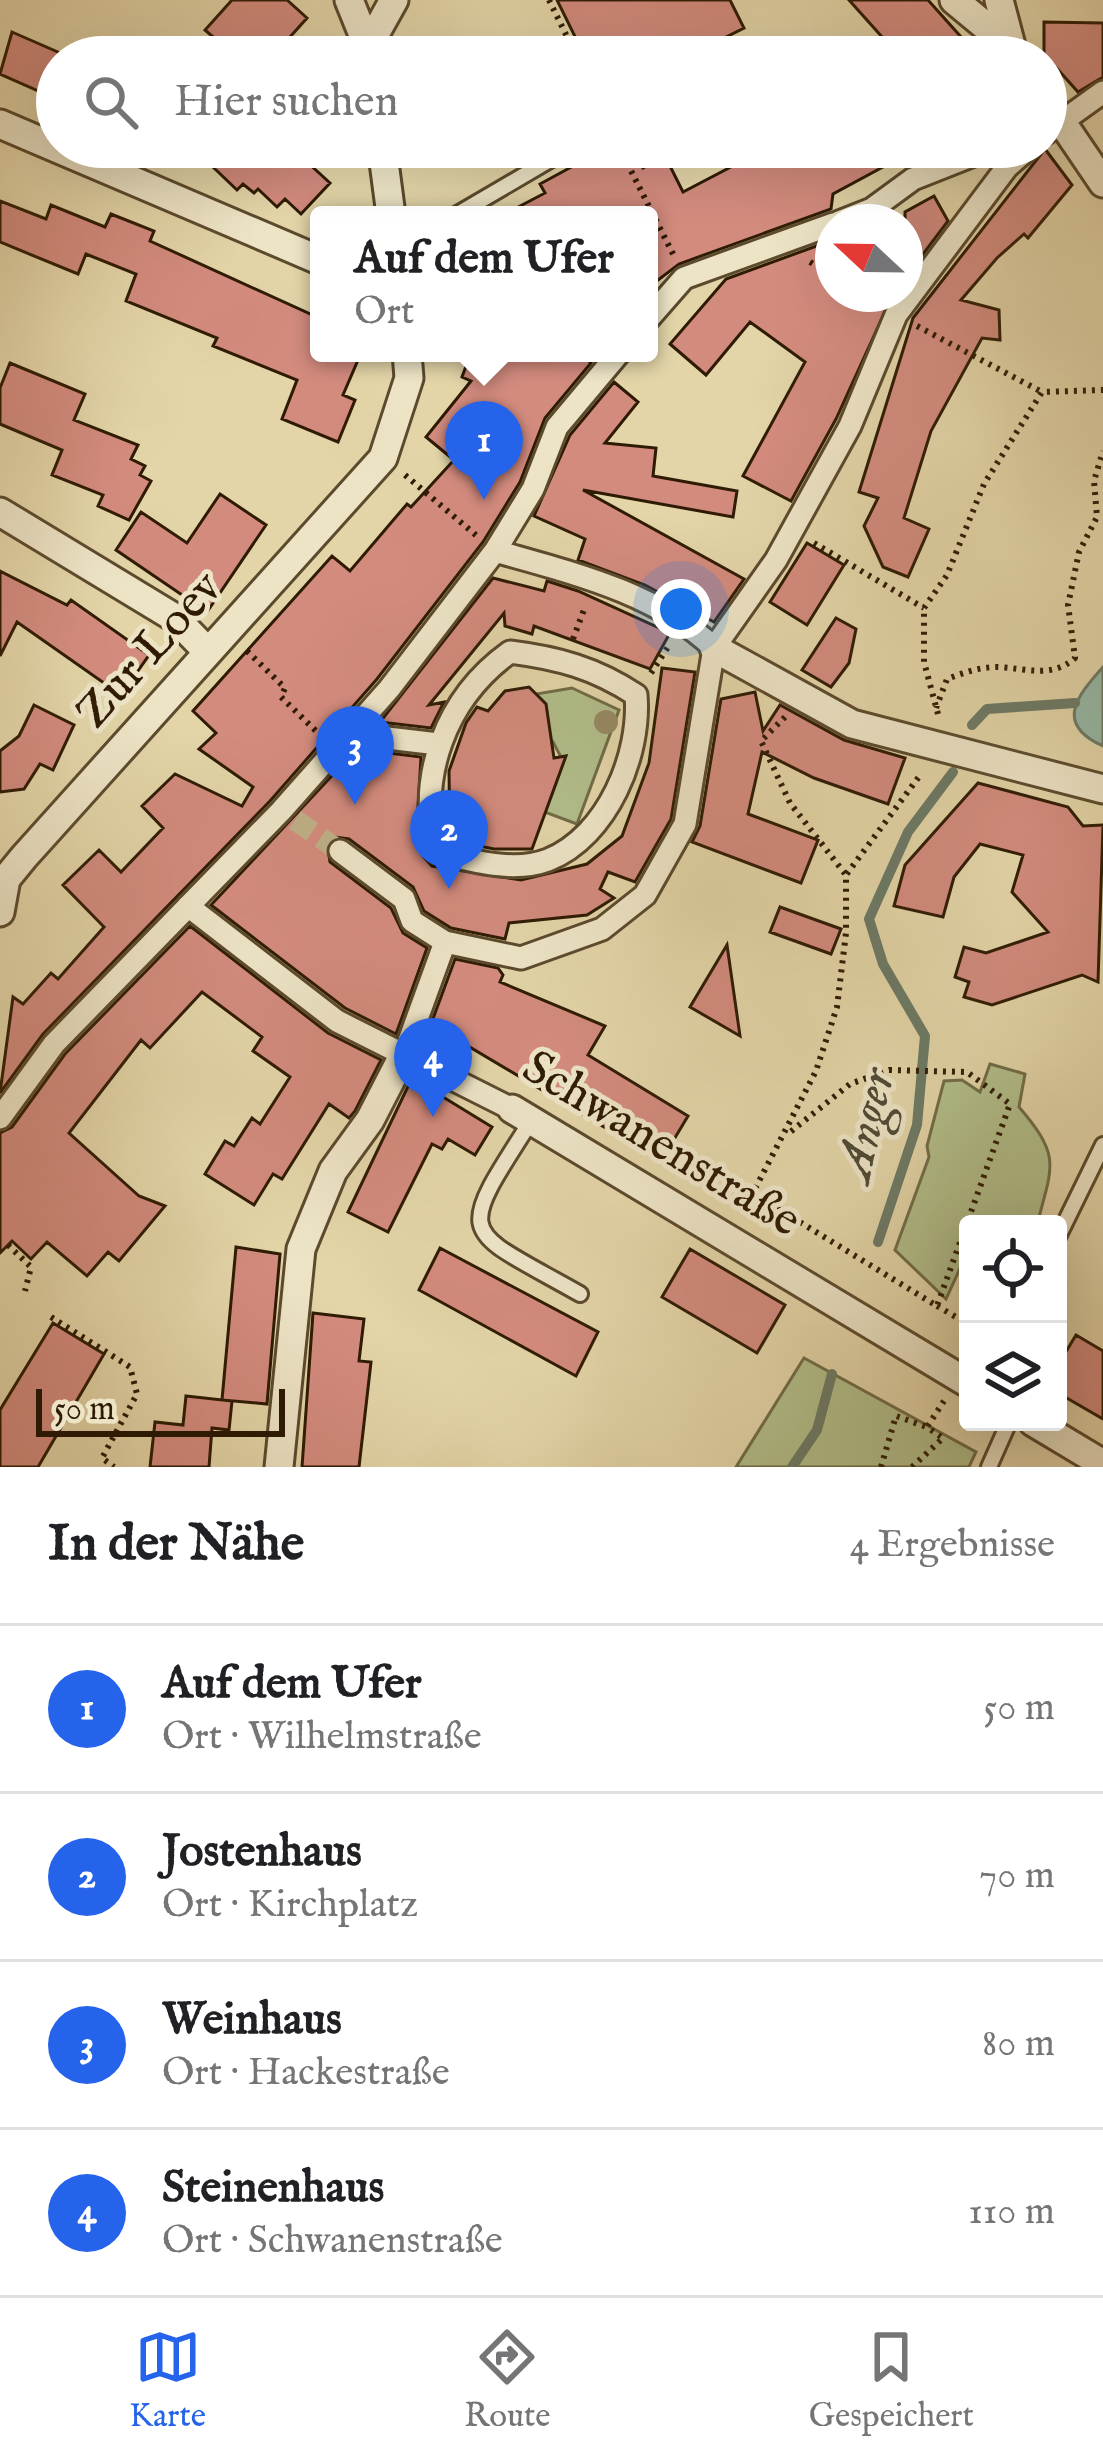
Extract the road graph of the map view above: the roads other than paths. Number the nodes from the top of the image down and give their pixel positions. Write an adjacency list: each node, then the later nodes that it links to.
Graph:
1 (349, 0): 5 (street)
2 (394, 0): 6 (street)
3 (954, 0): 7 (street)
4 (999, 0): 8 (street)
5 (365, 36)
6 (377, 36)
7 (995, 36)
8 (1008, 36)
9 (1103, 92): 10 (street)
10 (1067, 111)
11 (0, 124): 12 (street)
12 (36, 139)
13 (1067, 140): 19 (street)
14 (103, 168): 24 (street)
15 (385, 168): 21 (street)
16 (536, 168): 22 (lane)
17 (941, 168): 20 (street)
18 (1006, 168): 30 (street)
19 (1103, 183)
20 (879, 204)
21 (390, 206)
22 (471, 206)
23 (815, 231): 25 (street)
24 (310, 256)
25 (658, 308)
26 (408, 362): 31 (street, Zur Loev)
27 (612, 362): 29 (street)
28 (0, 512): 31 (street)
29 (495, 550): 30 (street); 33 (street)
30 (714, 648): 34 (street); 39 (street)
31 (208, 652): 36 (street, Zur Loev)
32 (438, 744): 32 (street); 33 (street)
33 (336, 752): 37 (street)
34 (1103, 789)
35 (340, 851): 39 (street)
36 (3, 877): 38 (street, Zur Loev)
37 (188, 906): 40 (street, Schwanenstraße); 42 (street)
38 (0, 913)
39 (445, 942): 40 (street)
40 (405, 1052): 41 (street, Schwanenstraße); 50 (street)
41 (522, 1115): 45 (lane); 46 (street, Schwanenstraße)
42 (0, 1118)
43 (1103, 1145): 44 (lane)
44 (1067, 1219)
45 (580, 1294)
46 (959, 1378)
47 (1005, 1431): 51 (lane)
48 (1049, 1431): 49 (street)
49 (1103, 1463)
50 (279, 1467)
51 (989, 1467)

